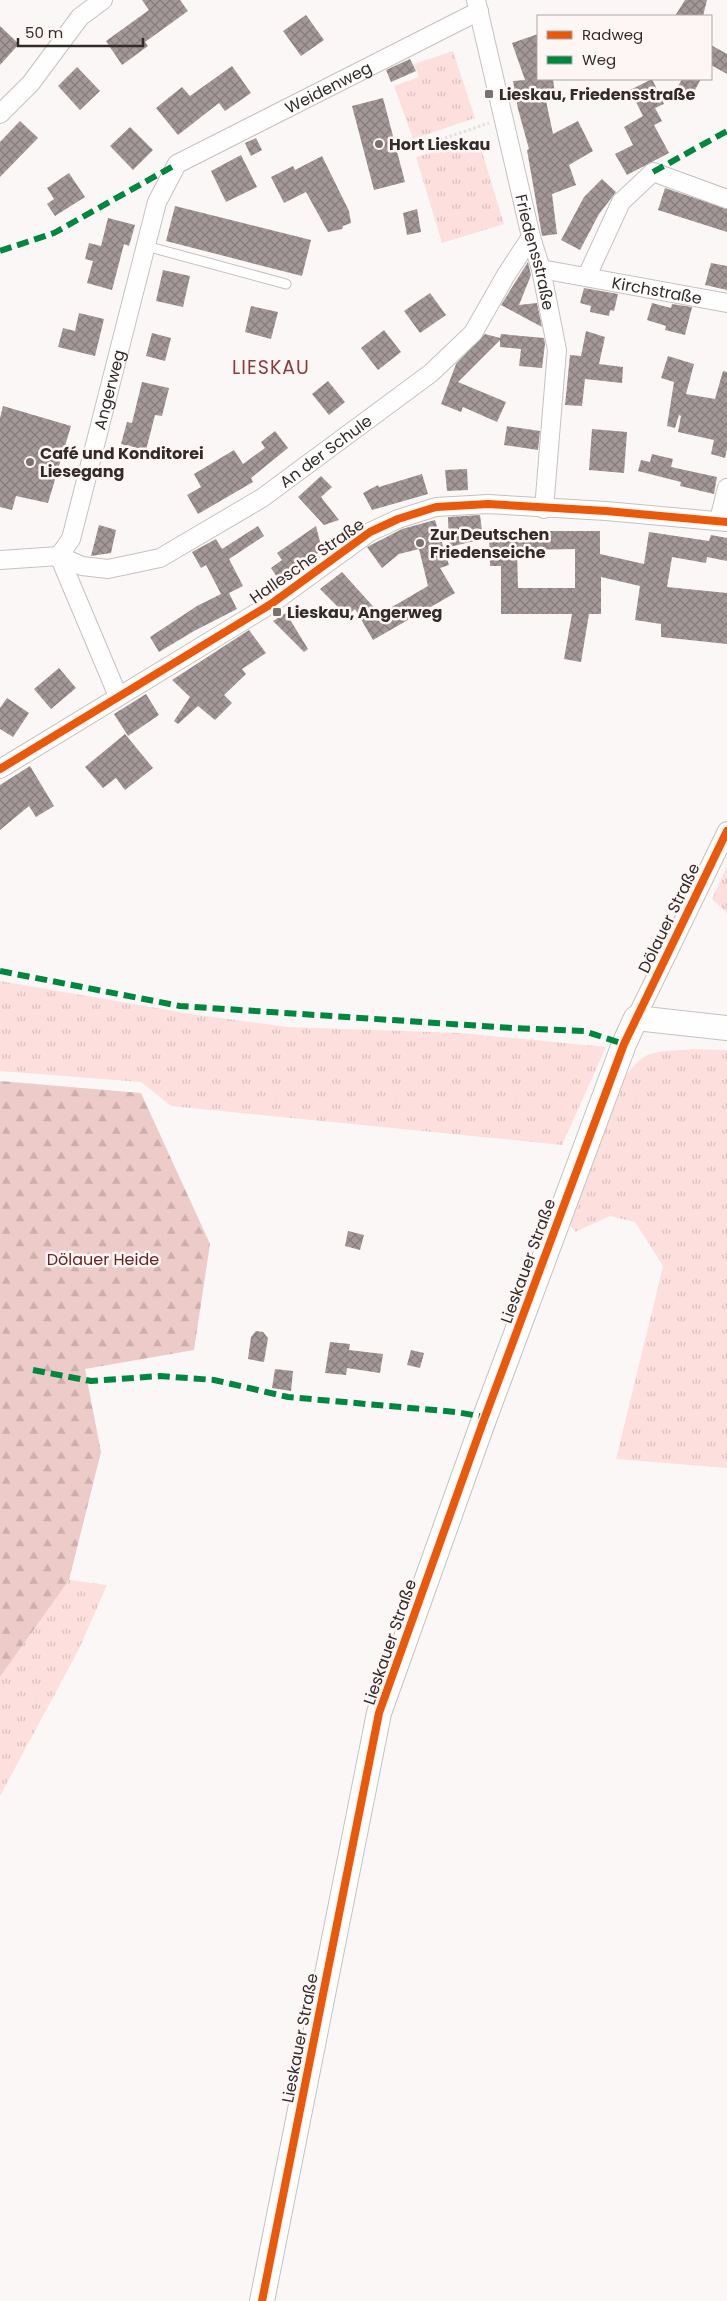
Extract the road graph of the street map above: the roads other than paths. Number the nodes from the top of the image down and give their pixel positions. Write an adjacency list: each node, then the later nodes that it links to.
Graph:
1 (103, 0): 3 (street)
2 (477, 5): 4 (street, Weidenweg); 6 (street, Friedensstraße)
3 (0, 114)
4 (177, 164): 7 (street, Angerweg)
5 (727, 199): 9 (street)
6 (531, 237): 8 (street, Friedensstraße); 15 (street, An der Schule)
7 (146, 246): 10 (lane); 15 (street, Angerweg)
8 (541, 269): 9 (street, Kirchstraße); 13 (street, Friedensstraße)
9 (587, 276): 11 (street, Kirchstraße)
10 (286, 284)
11 (727, 303)
12 (727, 488): 14 (street)
13 (544, 509): 14 (street, Hallesche Straße); 17 (street, Hallesche Straße)
14 (723, 521)
15 (59, 556): 16 (street); 17 (street)
16 (0, 560)
17 (118, 696): 18 (street, Hallesche Straße)
18 (0, 769)
19 (727, 831): 20 (street, Dölauer Straße)
20 (636, 1018): 21 (street); 22 (street, Lieskauer Straße)
21 (727, 1028)
22 (262, 2301)

